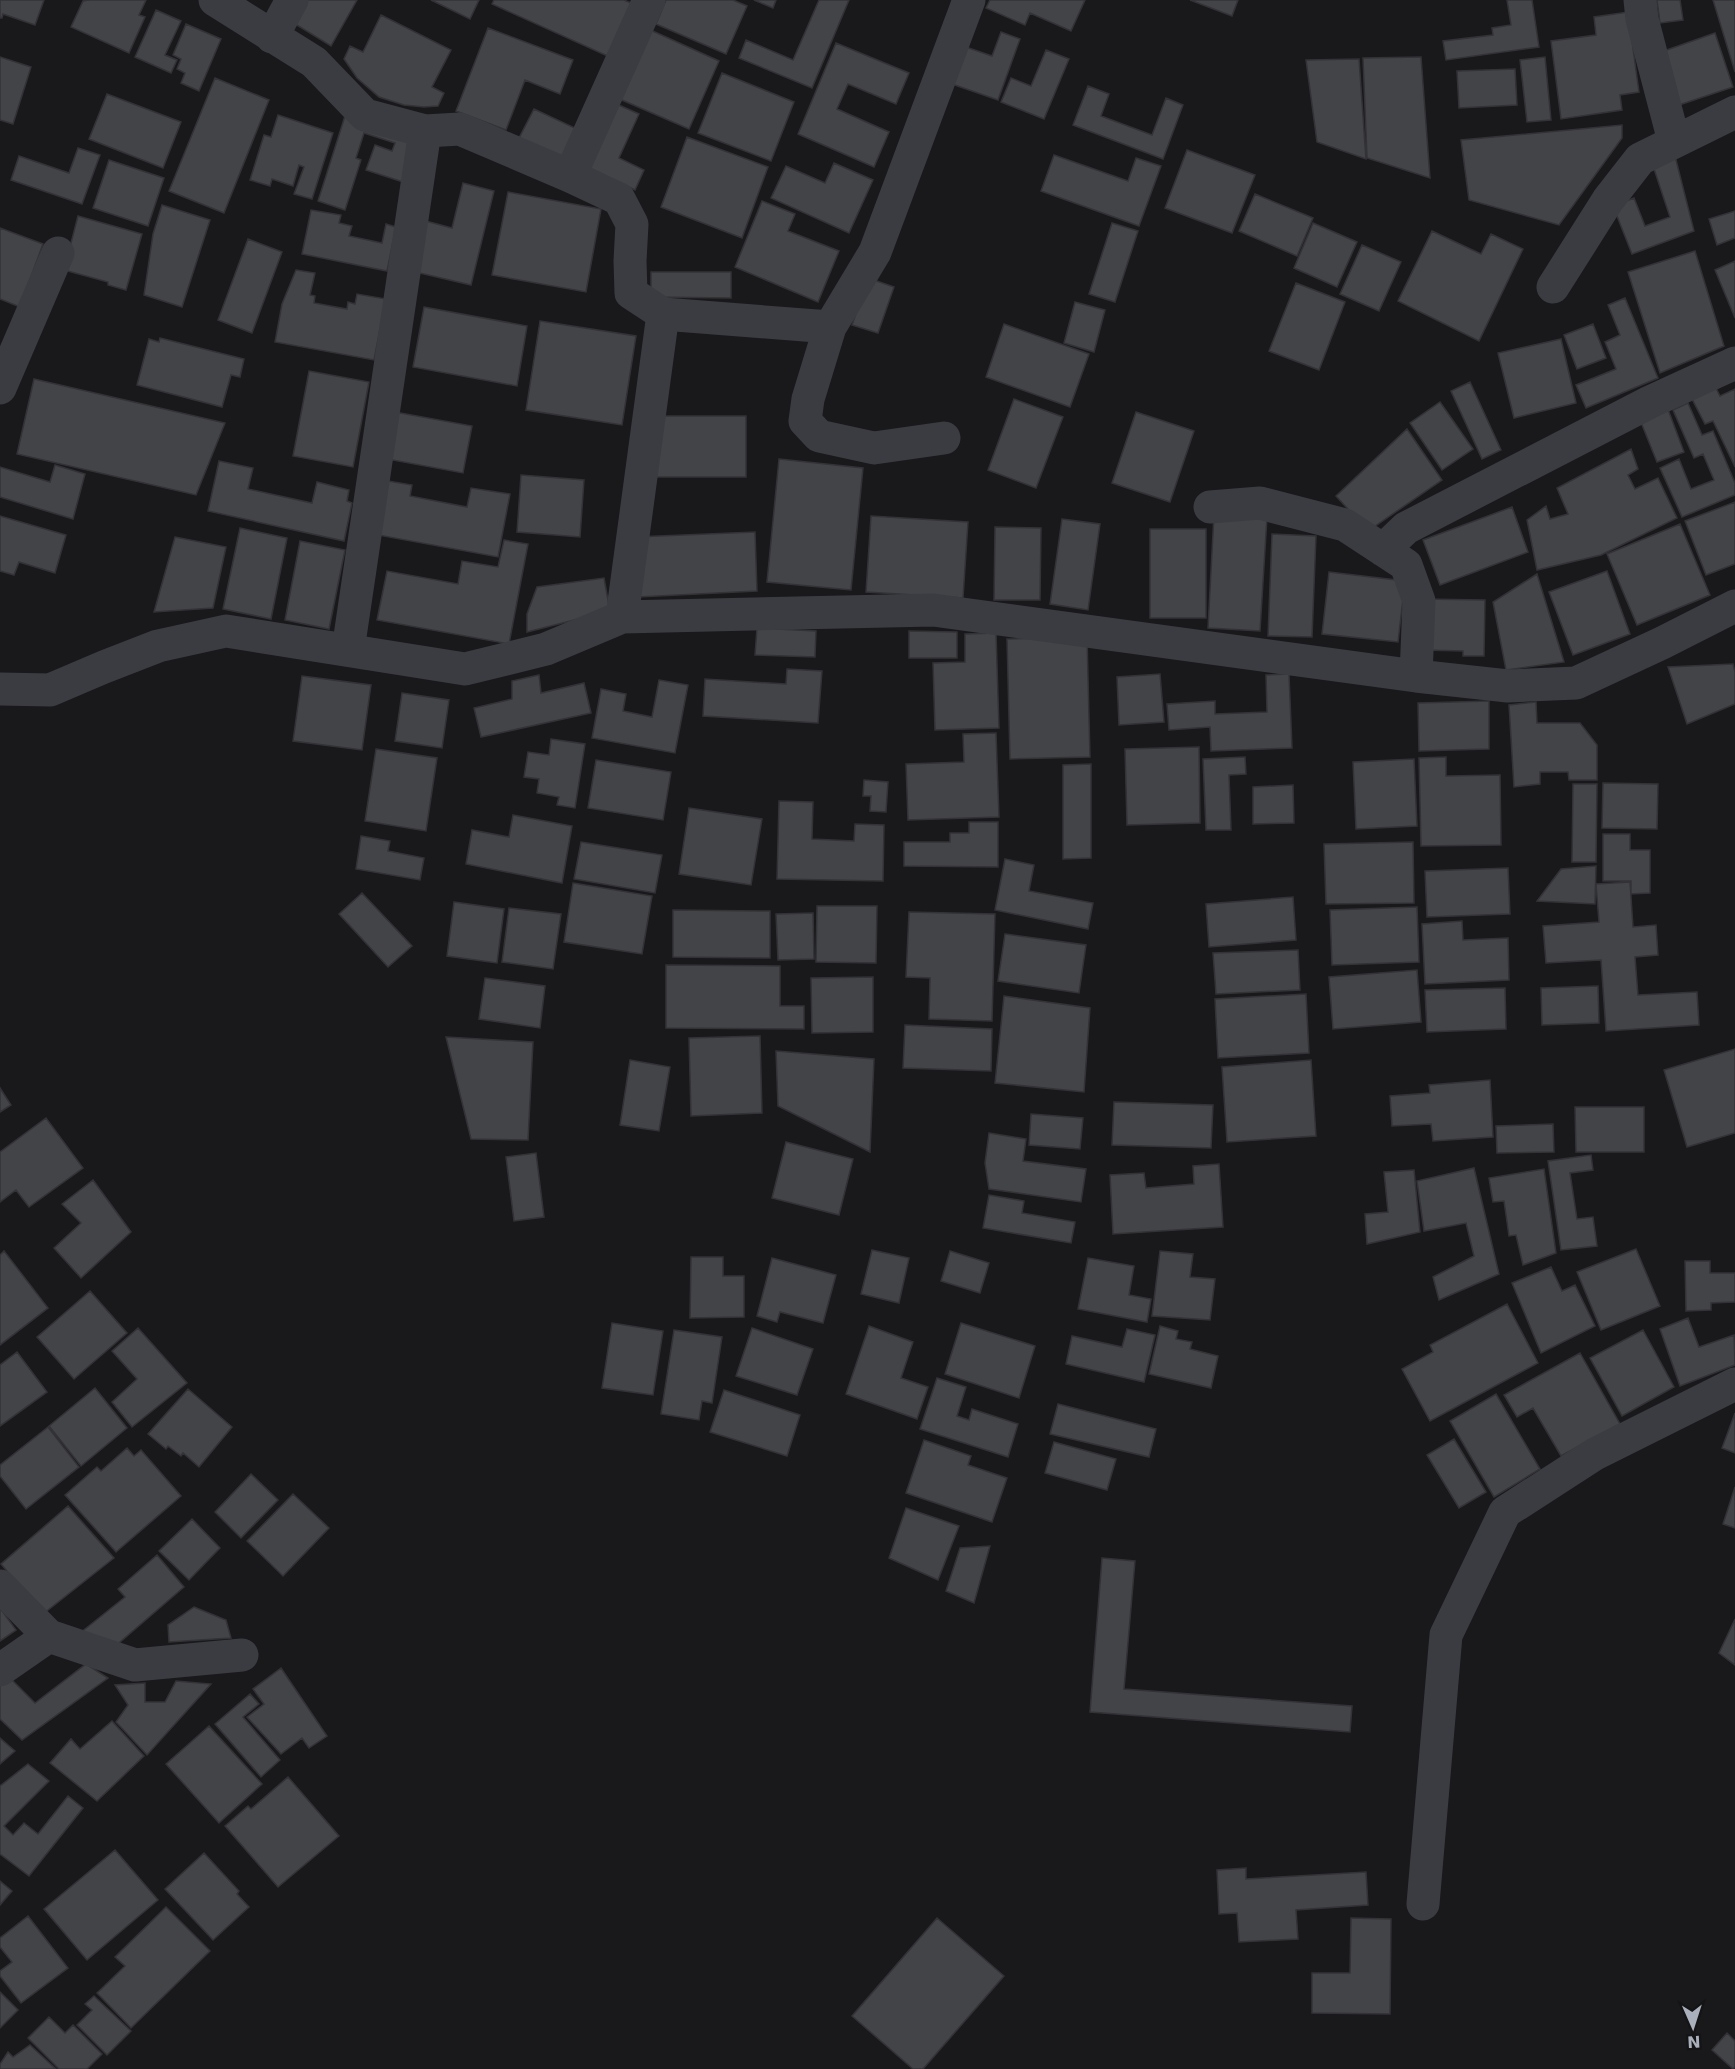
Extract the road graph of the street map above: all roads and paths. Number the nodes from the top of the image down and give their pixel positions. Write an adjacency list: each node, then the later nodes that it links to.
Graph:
1 (215, 0): 6 (street)
2 (292, 0): 6 (street)
3 (649, 0): 10 (street)
4 (969, 0): 14 (street)
5 (1640, 0): 9 (street)
6 (272, 37): 8 (street)
7 (1735, 112): 9 (street)
8 (425, 131): 10 (street); 22 (street)
9 (1674, 141): 12 (street)
10 (570, 176): 13 (street)
11 (58, 253): 16 (street)
12 (1553, 287)
13 (663, 315): 14 (street); 21 (street)
14 (830, 327): 17 (street)
15 (1735, 363): 19 (street)
16 (0, 388)
17 (944, 438)
18 (1210, 507): 19 (street)
19 (1383, 550): 23 (street)
20 (1735, 606): 23 (street)
21 (621, 617): 22 (street); 23 (street)
22 (348, 650): 24 (street)
23 (1416, 676)
24 (0, 689)
25 (1735, 1384): 30 (street)
26 (0, 1586): 27 (street)
27 (49, 1636): 28 (street); 29 (street)
28 (242, 1655)
29 (0, 1670)
30 (1423, 1904)

